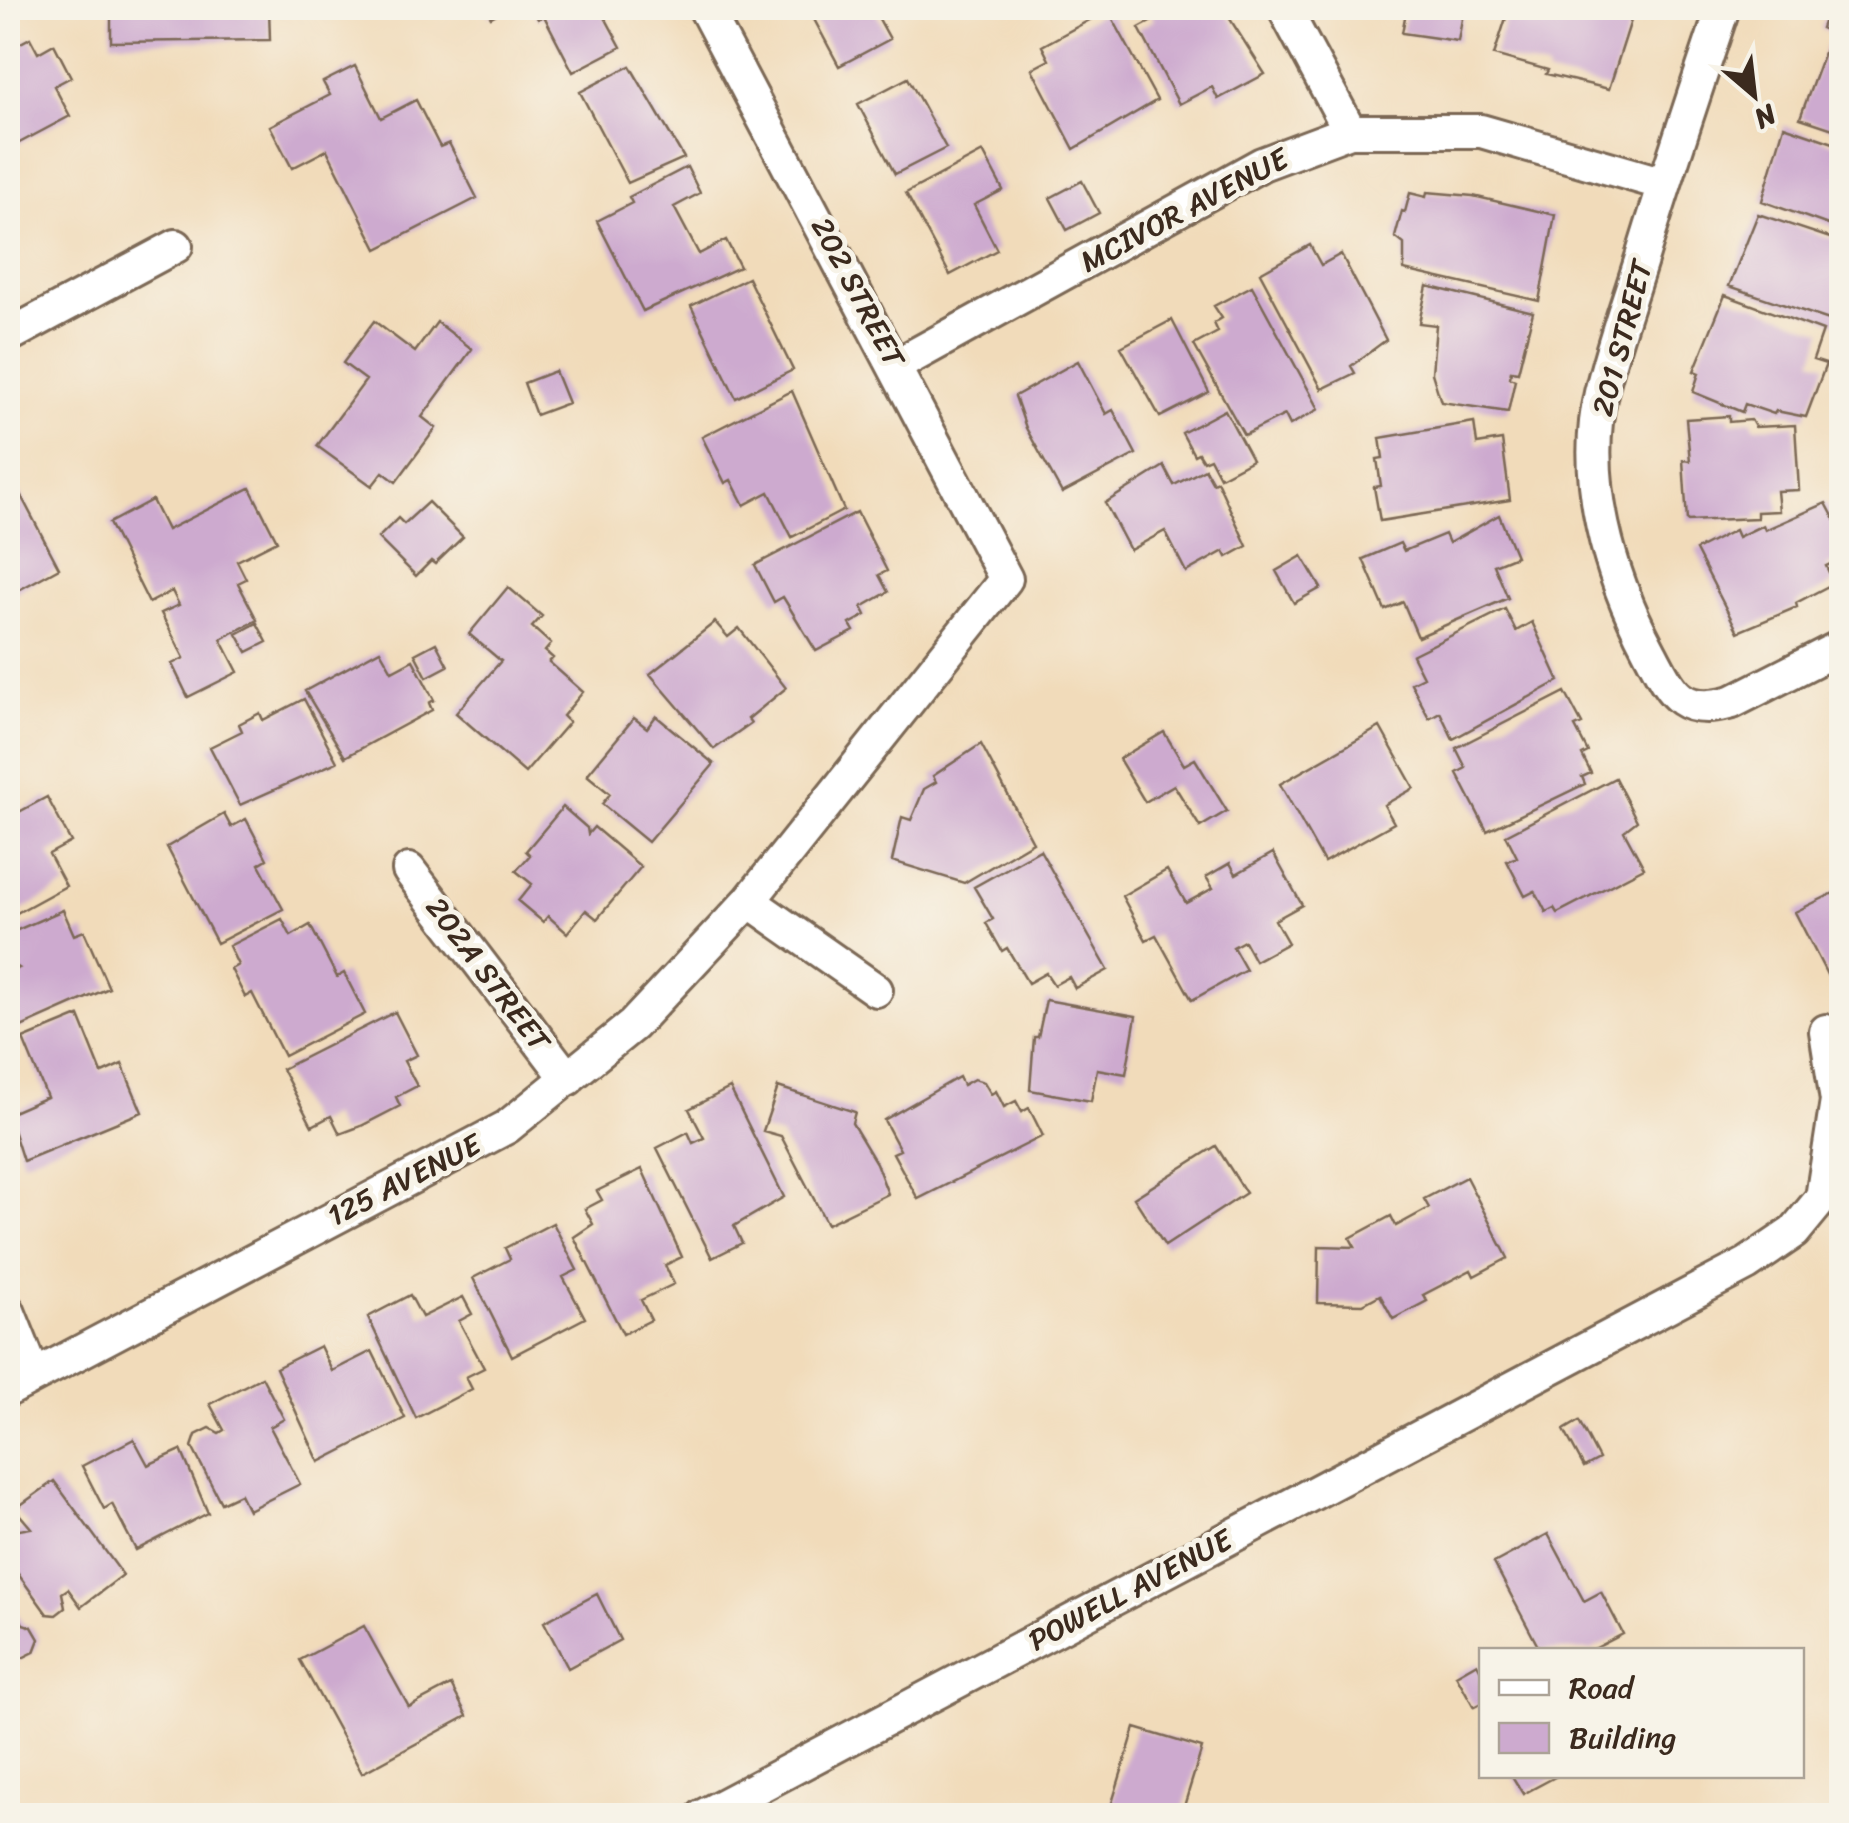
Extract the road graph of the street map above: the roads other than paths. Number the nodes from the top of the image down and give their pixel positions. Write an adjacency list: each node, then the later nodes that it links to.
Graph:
1 (706, 8): 8 (street, 202 STREET)
2 (1284, 8): 4 (street)
3 (1723, 8): 5 (street, 201 STREET)
4 (1350, 131): 5 (street, MCIVOR AVENUE); 8 (street, MCIVOR AVENUE)
5 (1664, 184): 10 (street, 201 STREET)
6 (176, 246): 7 (street)
7 (8, 336)
8 (897, 364): 9 (street, 202 STREET)
9 (1006, 579): 12 (street, 125 AVENUE)
10 (1842, 646)
11 (408, 870): 15 (street, 202A STREET)
12 (749, 901): 13 (street); 15 (street, 125 AVENUE)
13 (876, 990)
14 (1826, 1030): 18 (street, POWELL AVENUE)
15 (568, 1078): 17 (street, 125 AVENUE)
16 (8, 1311): 17 (street)
17 (20, 1381)
18 (703, 1816)

